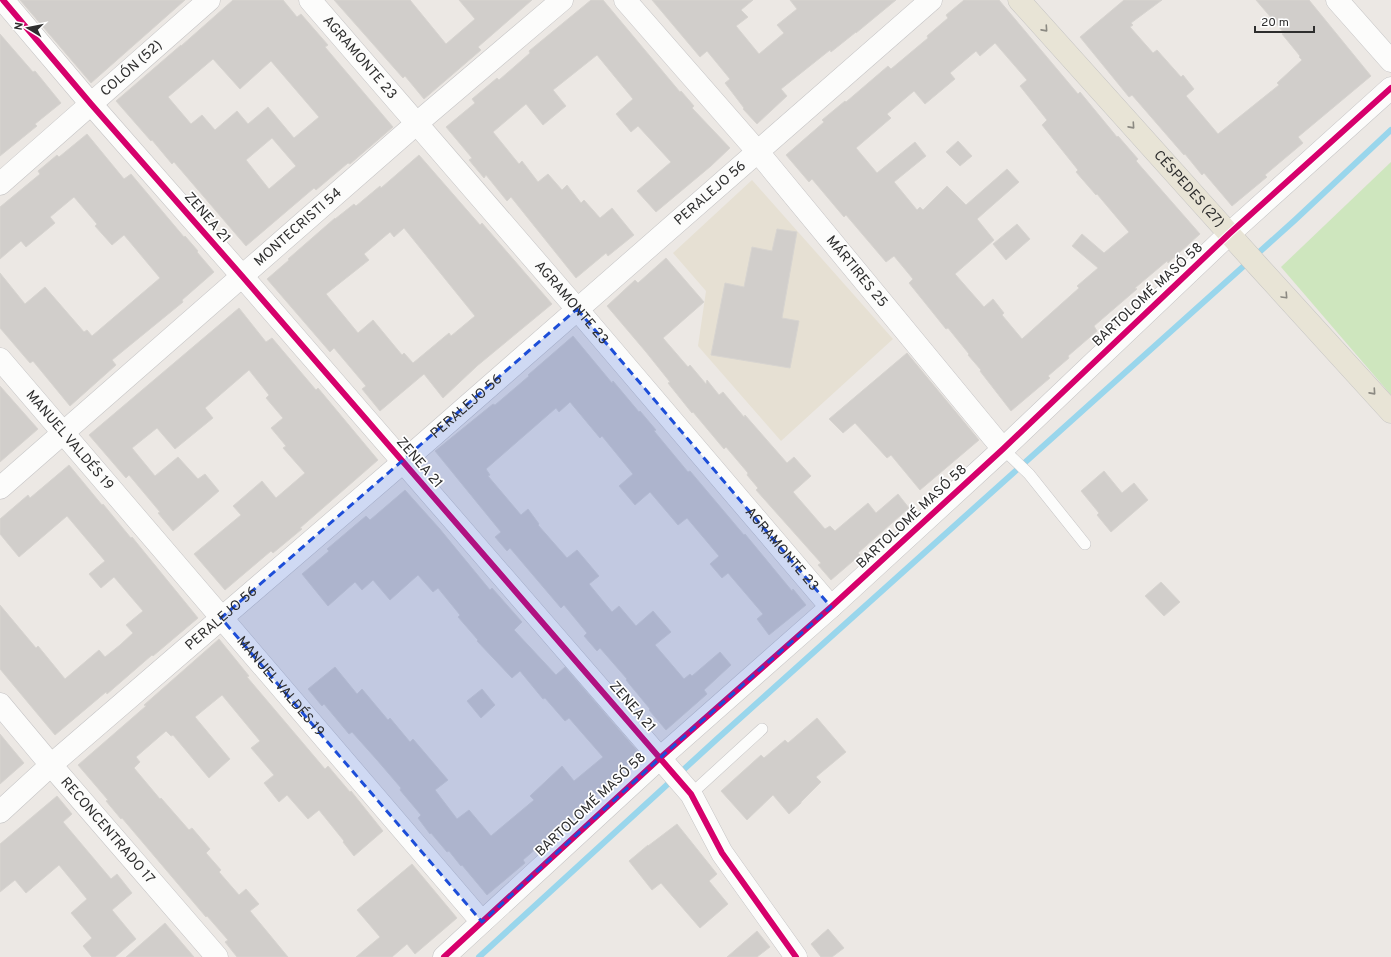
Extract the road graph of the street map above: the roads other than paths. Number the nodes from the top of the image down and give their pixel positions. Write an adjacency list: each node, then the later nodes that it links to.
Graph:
1 (3, 0): 11 (street, ZENEA 21)
2 (209, 0): 11 (street, COLÓN (52))
3 (310, 0): 12 (street, AGRAMONTE 23)
4 (562, 0): 12 (street, MONTECRISTI 54)
5 (625, 0): 13 (street, MÁRTIRES 25)
6 (931, 0): 13 (street, PERALEJO 56)
7 (1019, 0): 15 (main road, CÉSPEDES (27), one-way to 15)
8 (1337, 0): 9 (street)
9 (1391, 61)
10 (1391, 88): 15 (street, BARTOLOMÉ MASÓ 58)
11 (91, 104): 14 (street, COLÓN (52)); 16 (street, ZENEA 21)
12 (416, 124): 16 (street, MONTECRISTI 54); 17 (street, AGRAMONTE 23)
13 (758, 152): 17 (street, PERALEJO 56); 21 (street, MÁRTIRES 25)
14 (0, 184)
15 (1229, 234): 19 (main road, CÉSPEDES (27), one-way to 19); 21 (street, BARTOLOMÉ MASÓ 58)
16 (242, 276): 20 (street, MONTECRISTI 54); 22 (street, ZENEA 21)
17 (577, 309): 22 (street, PERALEJO 56); 25 (street, AGRAMONTE 23)
18 (0, 359): 20 (street, MANUEL VALDÉS 19)
19 (1391, 412)
20 (63, 433): 23 (street, MONTECRISTI 54); 26 (street, MANUEL VALDÉS 19)
21 (1004, 449): 24 (lane, MÁRTIRES 25); 25 (street, BARTOLOMÉ MASÓ 58)
22 (403, 462): 26 (street, PERALEJO 56); 30 (street, ZENEA 21)
23 (0, 488)
24 (1085, 544)
25 (831, 608): 30 (street, BARTOLOMÉ MASÓ 58)
26 (221, 618): 29 (street, PERALEJO 56); 33 (street, MANUEL VALDÉS 19)
27 (0, 704): 29 (street, RECONCENTRADO 17)
28 (762, 729): 31 (lane)
29 (51, 765): 32 (street, PERALEJO 56); 34 (street, RECONCENTRADO 17)
30 (667, 766): 31 (street, ZENEA 21); 33 (street, BARTOLOMÉ MASÓ 58)
31 (691, 794): 36 (street, ZENEA 21)
32 (0, 812)
33 (482, 922): 35 (street, BARTOLOMÉ MASÓ 58)
34 (217, 957)
35 (444, 957)
36 (796, 957)

